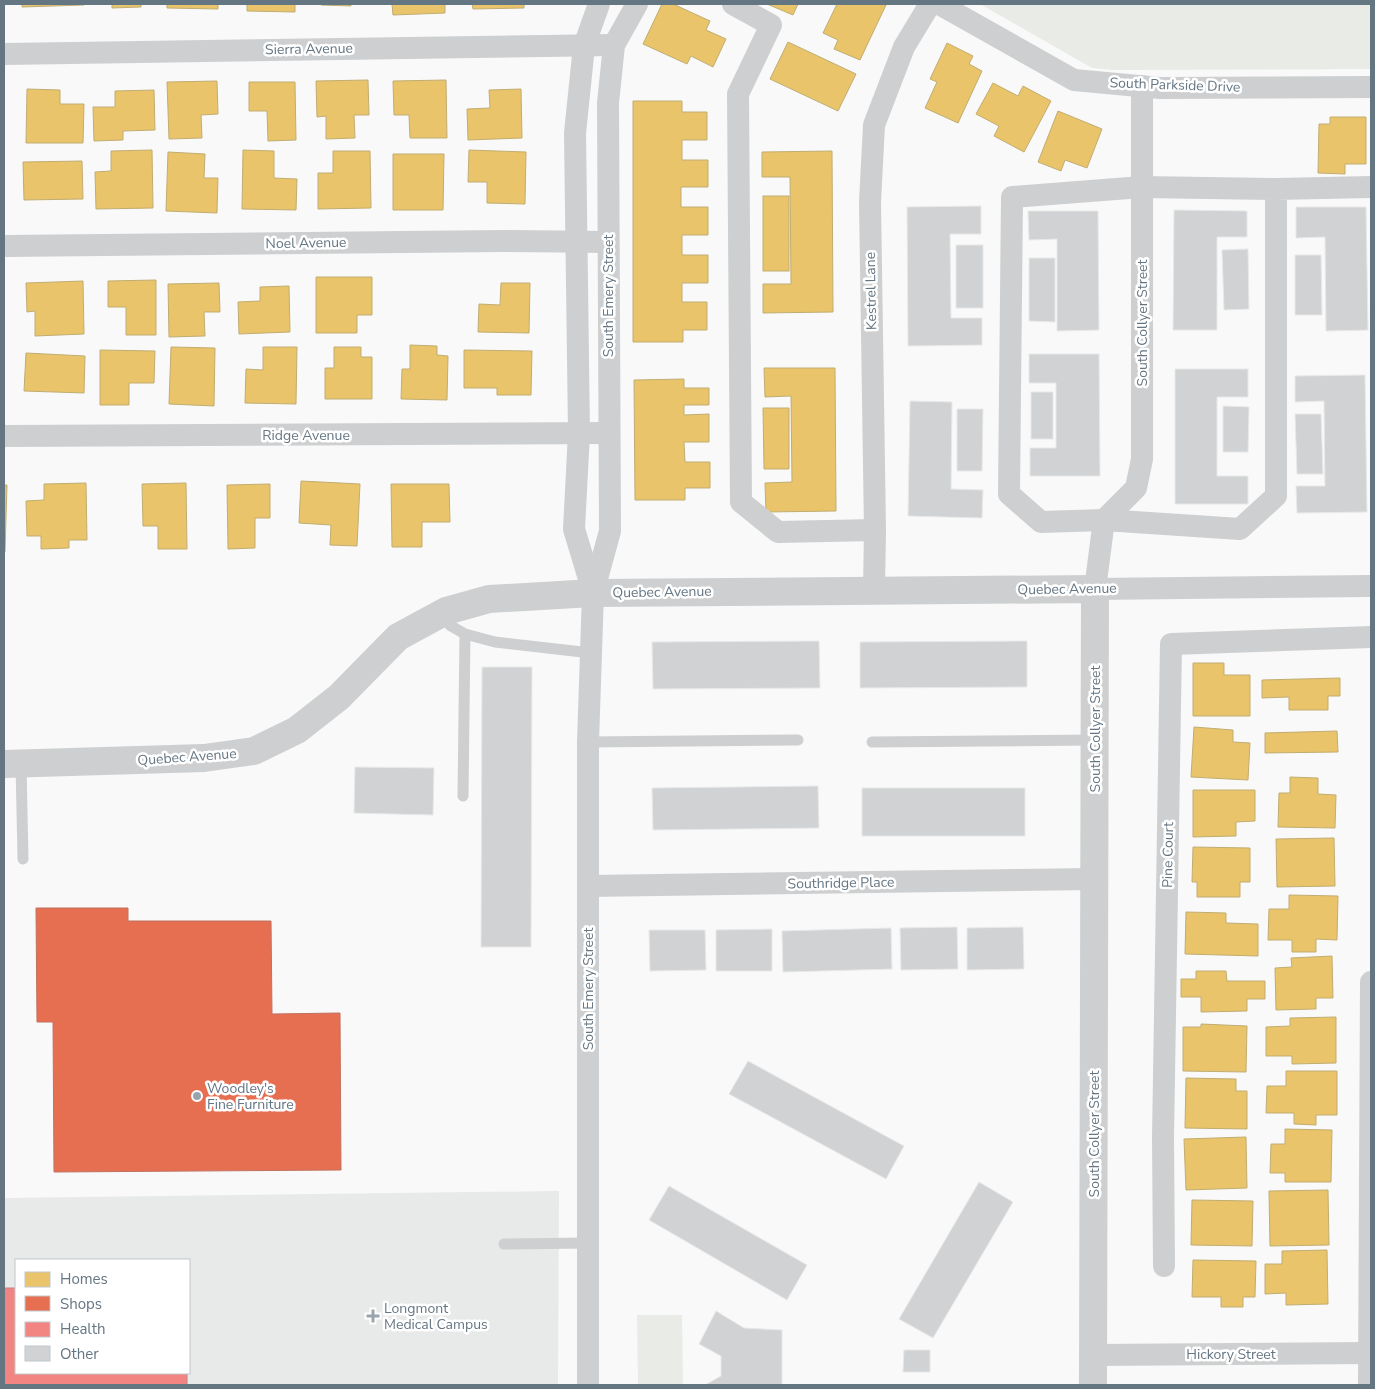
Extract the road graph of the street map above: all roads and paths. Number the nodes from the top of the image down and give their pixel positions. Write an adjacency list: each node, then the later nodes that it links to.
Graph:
1 (599, 4): 7 (street, South Emery Street)
2 (637, 4): 6 (street, South Emery Street)
3 (734, 4): 21 (street)
4 (930, 4): 21 (street, Kestrel Lane)
5 (939, 4): 9 (street, South Parkside Drive)
6 (614, 45): 7 (street, Sierra Avenue); 15 (street, South Emery Street)
7 (584, 46): 8 (street, Sierra Avenue); 14 (street, South Emery Street)
8 (4, 54)
9 (1142, 86): 10 (street, South Parkside Drive); 11 (street, South Collyer Street)
10 (1371, 87)
11 (1142, 187): 13 (street); 20 (street, South Collyer Street); 20 (street)
12 (1371, 187): 13 (street)
13 (1276, 189): 20 (street)
14 (577, 242): 15 (street, Noel Avenue); 16 (street, Noel Avenue); 18 (street, South Emery Street)
15 (608, 242): 17 (street, South Emery Street)
16 (4, 246)
17 (609, 432): 18 (street, Ridge Avenue); 25 (street, South Emery Street)
18 (579, 433): 19 (street, Ridge Avenue); 25 (street, South Emery Street)
19 (4, 436)
20 (1104, 520): 23 (street, South Collyer Street)
21 (874, 530): 24 (street, Kestrel Lane)
22 (1371, 586): 23 (street, Quebec Avenue)
23 (1096, 589): 24 (street, Quebec Avenue); 31 (street, South Collyer Street)
24 (874, 590): 25 (street, Quebec Avenue)
25 (593, 593): 26 (street, Quebec Avenue); 29 (street, South Emery Street)
26 (440, 614): 27 (lane); 34 (street, Quebec Avenue)
27 (465, 634): 29 (lane); 35 (lane)
28 (1371, 637): 43 (street, Pine Court)
29 (591, 652): 32 (street, South Emery Street)
30 (798, 740): 32 (lane)
31 (1095, 740): 33 (lane); 37 (street, South Collyer Street)
32 (588, 742): 38 (street, South Emery Street)
33 (872, 742)
34 (12, 764): 36 (lane)
35 (463, 796)
36 (23, 859)
37 (1094, 880): 38 (street, Southridge Place); 45 (street, South Collyer Street)
38 (588, 886): 41 (street, South Emery Street)
39 (1371, 982): 40 (street)
40 (1370, 1217): 44 (street)
41 (588, 1243): 42 (lane); 46 (street, South Emery Street)
42 (504, 1244)
43 (1164, 1266)
44 (1369, 1353): 45 (street, Hickory Street); 48 (street)
45 (1093, 1355): 47 (street, South Collyer Street)
46 (588, 1385)
47 (1093, 1385)
48 (1369, 1385)

